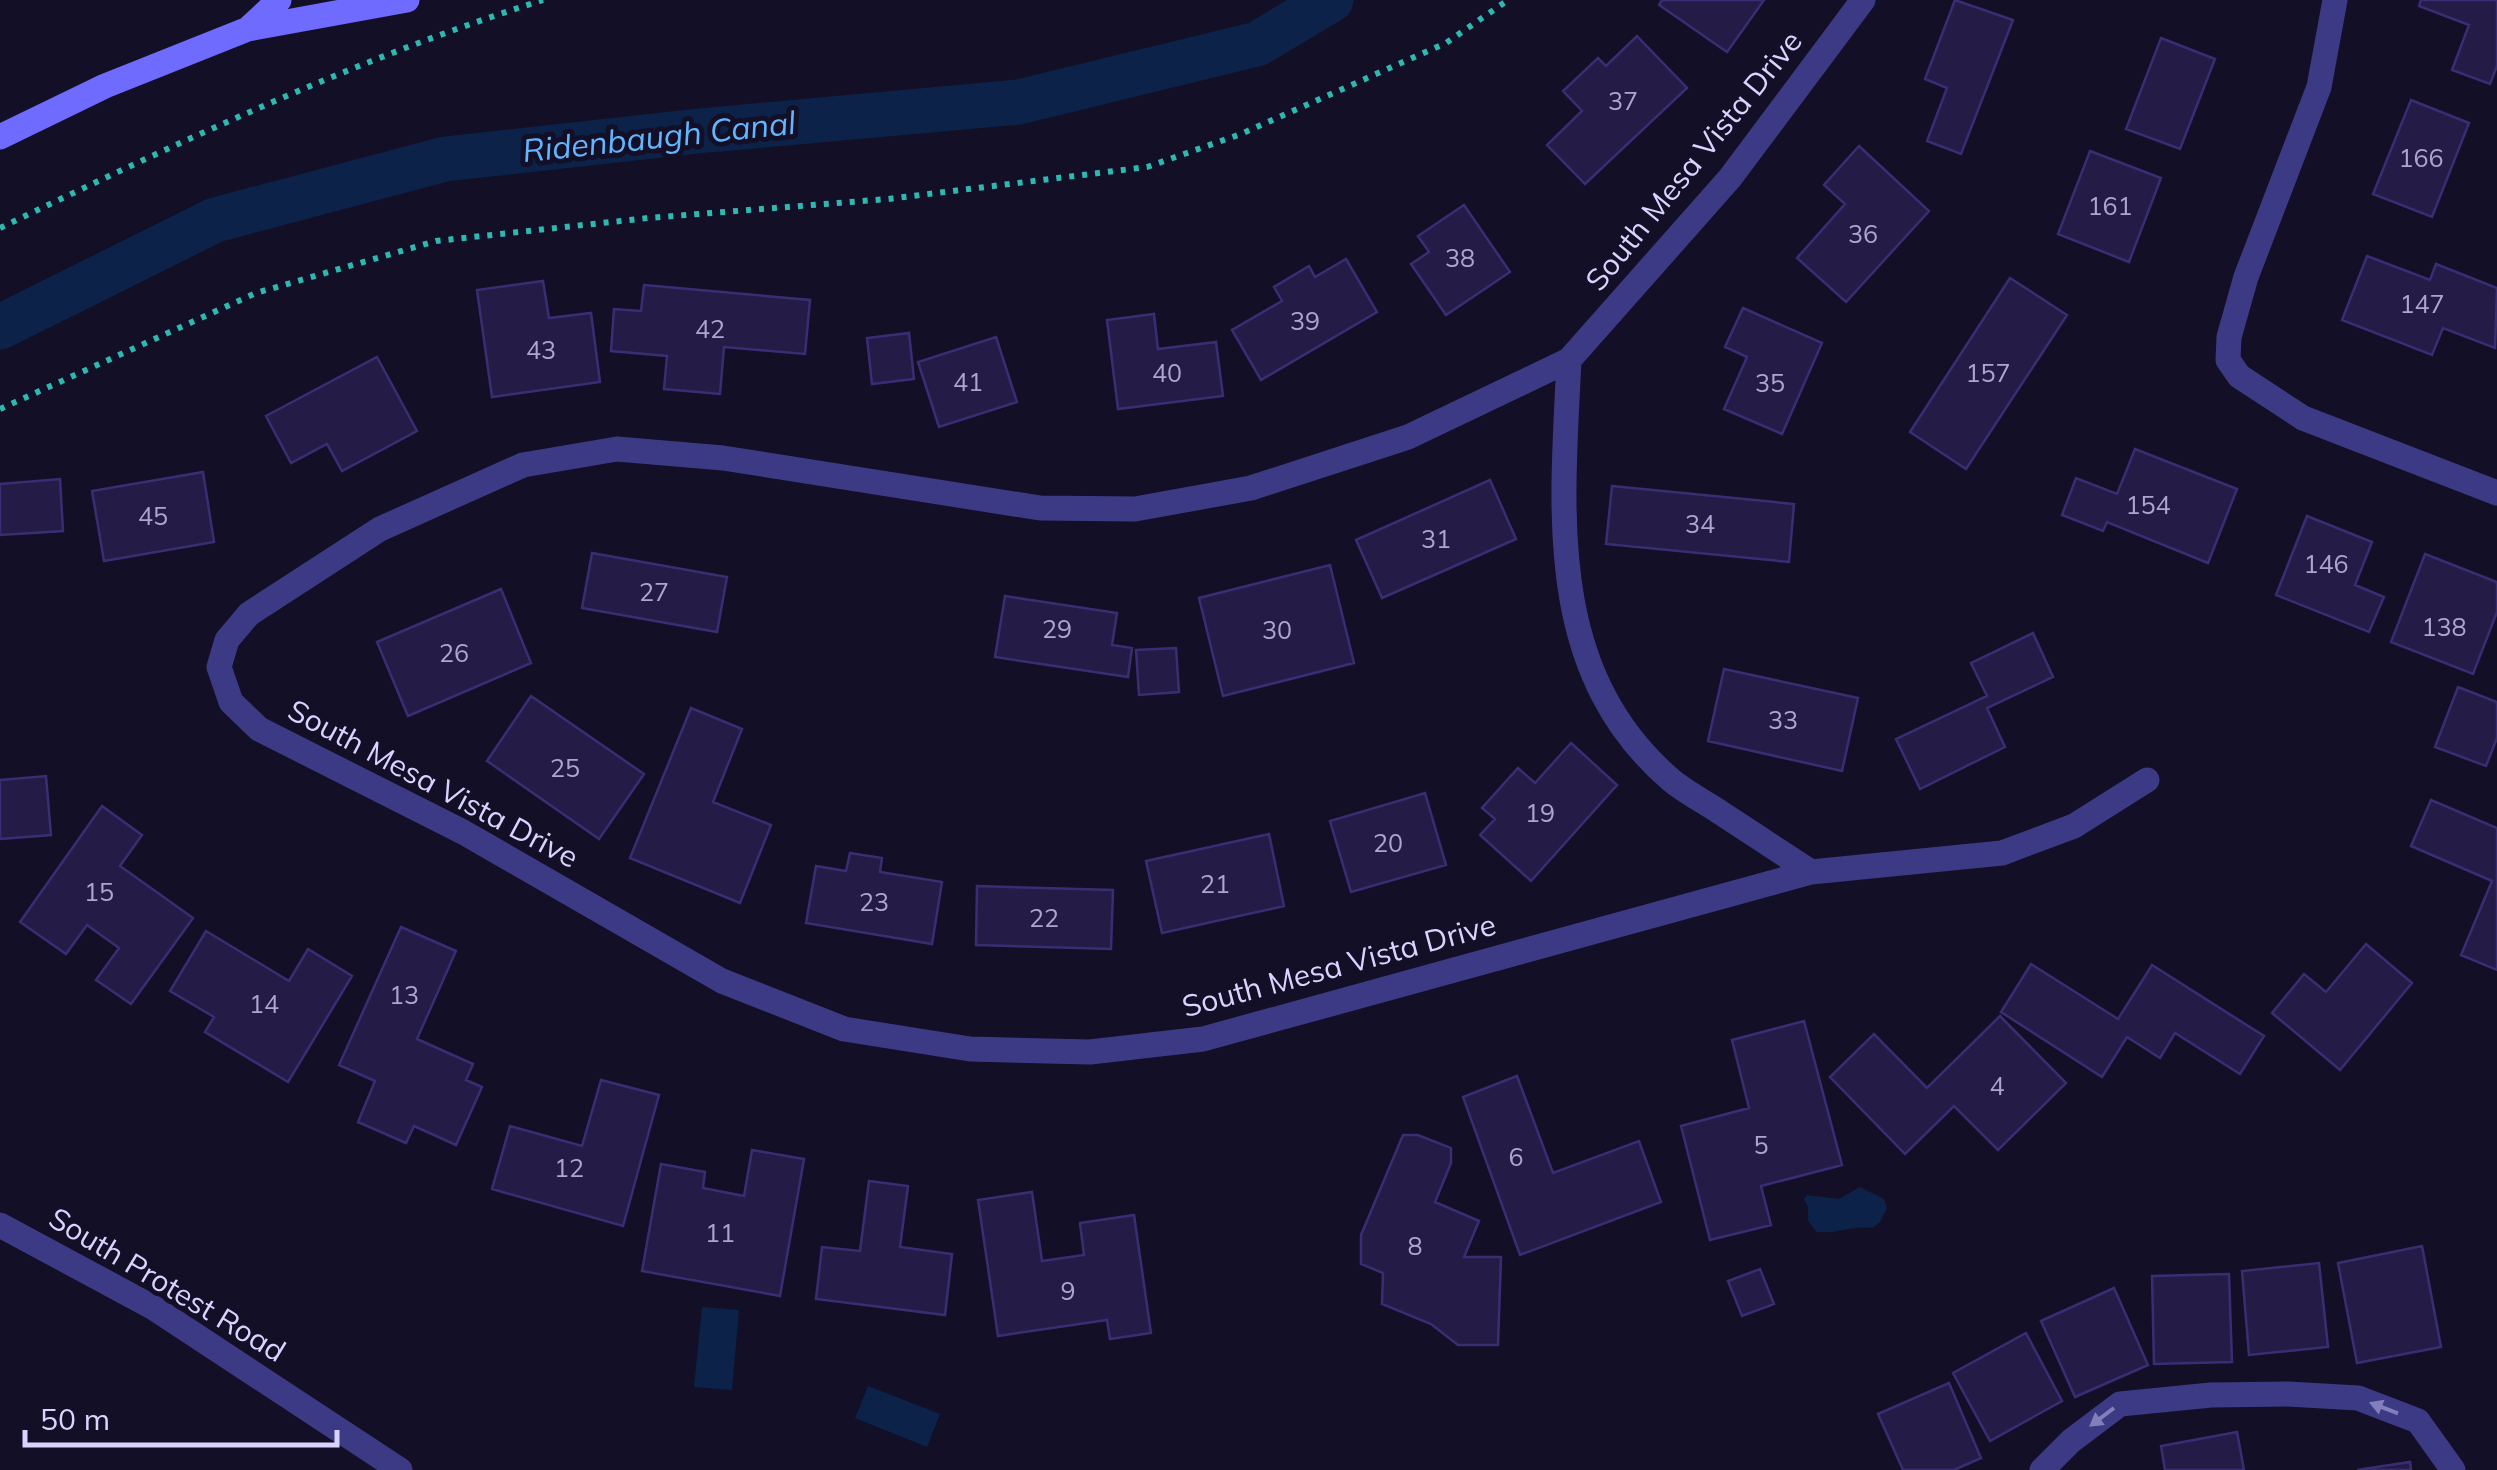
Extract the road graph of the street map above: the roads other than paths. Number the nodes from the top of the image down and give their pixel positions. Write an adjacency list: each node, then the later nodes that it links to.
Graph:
1 (278, 0): 5 (main road)
2 (407, 0): 5 (main road)
3 (1863, 0): 7 (street, South Mesa Vista Drive)
4 (2335, 0): 8 (street)
5 (248, 29): 6 (main road)
6 (0, 137)
7 (1570, 360): 10 (street); 10 (street, South Mesa Vista Drive)
8 (2497, 492)
9 (2147, 780): 10 (street, South Mesa Vista Drive)
10 (1811, 872)
11 (0, 1225): 12 (street, South Protest Road)
12 (400, 1470)
13 (2042, 1470): 14 (street, one-way to 13)
14 (2453, 1470)

